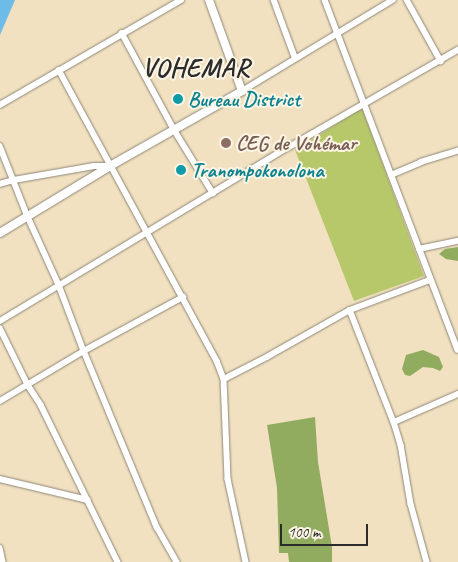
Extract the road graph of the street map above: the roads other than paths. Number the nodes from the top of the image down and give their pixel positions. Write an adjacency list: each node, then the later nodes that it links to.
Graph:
1 (181, 0): 8 (street)
2 (209, 0): 13 (street)
3 (274, 0): 10 (street)
4 (326, 0): 7 (street)
5 (393, 0): 7 (street)
6 (407, 0): 11 (street)
7 (337, 32): 10 (street); 14 (street)
8 (122, 33): 12 (street); 16 (street)
9 (458, 50): 11 (street)
10 (295, 57): 13 (street)
11 (441, 61): 14 (street)
12 (58, 70): 15 (street); 19 (street)
13 (242, 91): 16 (street)
14 (363, 104): 20 (street); 23 (street)
15 (0, 105)
16 (175, 131): 19 (street); 23 (street)
17 (0, 146): 21 (street)
18 (458, 151): 20 (street)
19 (110, 166): 21 (street); 24 (street); 25 (street)
20 (391, 175): 28 (street)
21 (14, 180): 22 (street); 24 (street)
22 (0, 184)
23 (213, 193): 25 (street)
24 (28, 217): 26 (street); 30 (street)
25 (146, 232): 30 (street); 31 (street)
26 (0, 233)
27 (458, 241): 28 (street)
28 (419, 249): 29 (street)
29 (430, 280): 32 (street); 35 (street)
30 (59, 285): 33 (street); 36 (street)
31 (183, 297): 36 (street); 37 (street)
32 (350, 310): 37 (street); 41 (street)
33 (0, 321)
34 (0, 328): 38 (street)
35 (458, 350)
36 (84, 351): 38 (street); 47 (street)
37 (224, 379): 48 (street)
38 (28, 385): 40 (street); 43 (street)
39 (458, 394): 41 (street)
40 (0, 401)
41 (394, 422): 49 (street)
42 (0, 479): 43 (street)
43 (88, 500): 46 (street)
44 (0, 548): 45 (street)
45 (3, 562)
46 (118, 562)
47 (177, 562)
48 (246, 562)
49 (427, 562)

